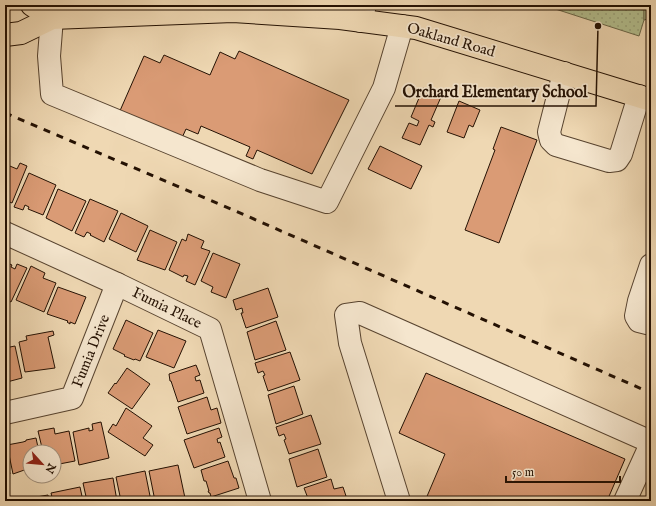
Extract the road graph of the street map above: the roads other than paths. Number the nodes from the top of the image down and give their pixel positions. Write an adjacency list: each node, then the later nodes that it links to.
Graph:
1 (32, 5): 2 (main road)
2 (53, 11): 3 (main road, Oakland Road); 4 (street); 5 (main road, Oakland Road)
3 (363, 13): 4 (main road, Oakland Road)
4 (402, 26): 6 (main road, Oakland Road)
5 (5, 35)
6 (564, 73): 7 (main road, Oakland Road); 7 (street)
7 (645, 98)
8 (5, 233): 10 (street, Fumia Place)
9 (651, 265): 11 (street)
10 (117, 284): 12 (street, Fumia Drive); 14 (street, Fumia Place)
11 (651, 324)
12 (5, 413)
13 (651, 443): 15 (street); 16 (street)
14 (260, 501)
15 (399, 501)
16 (625, 501)

